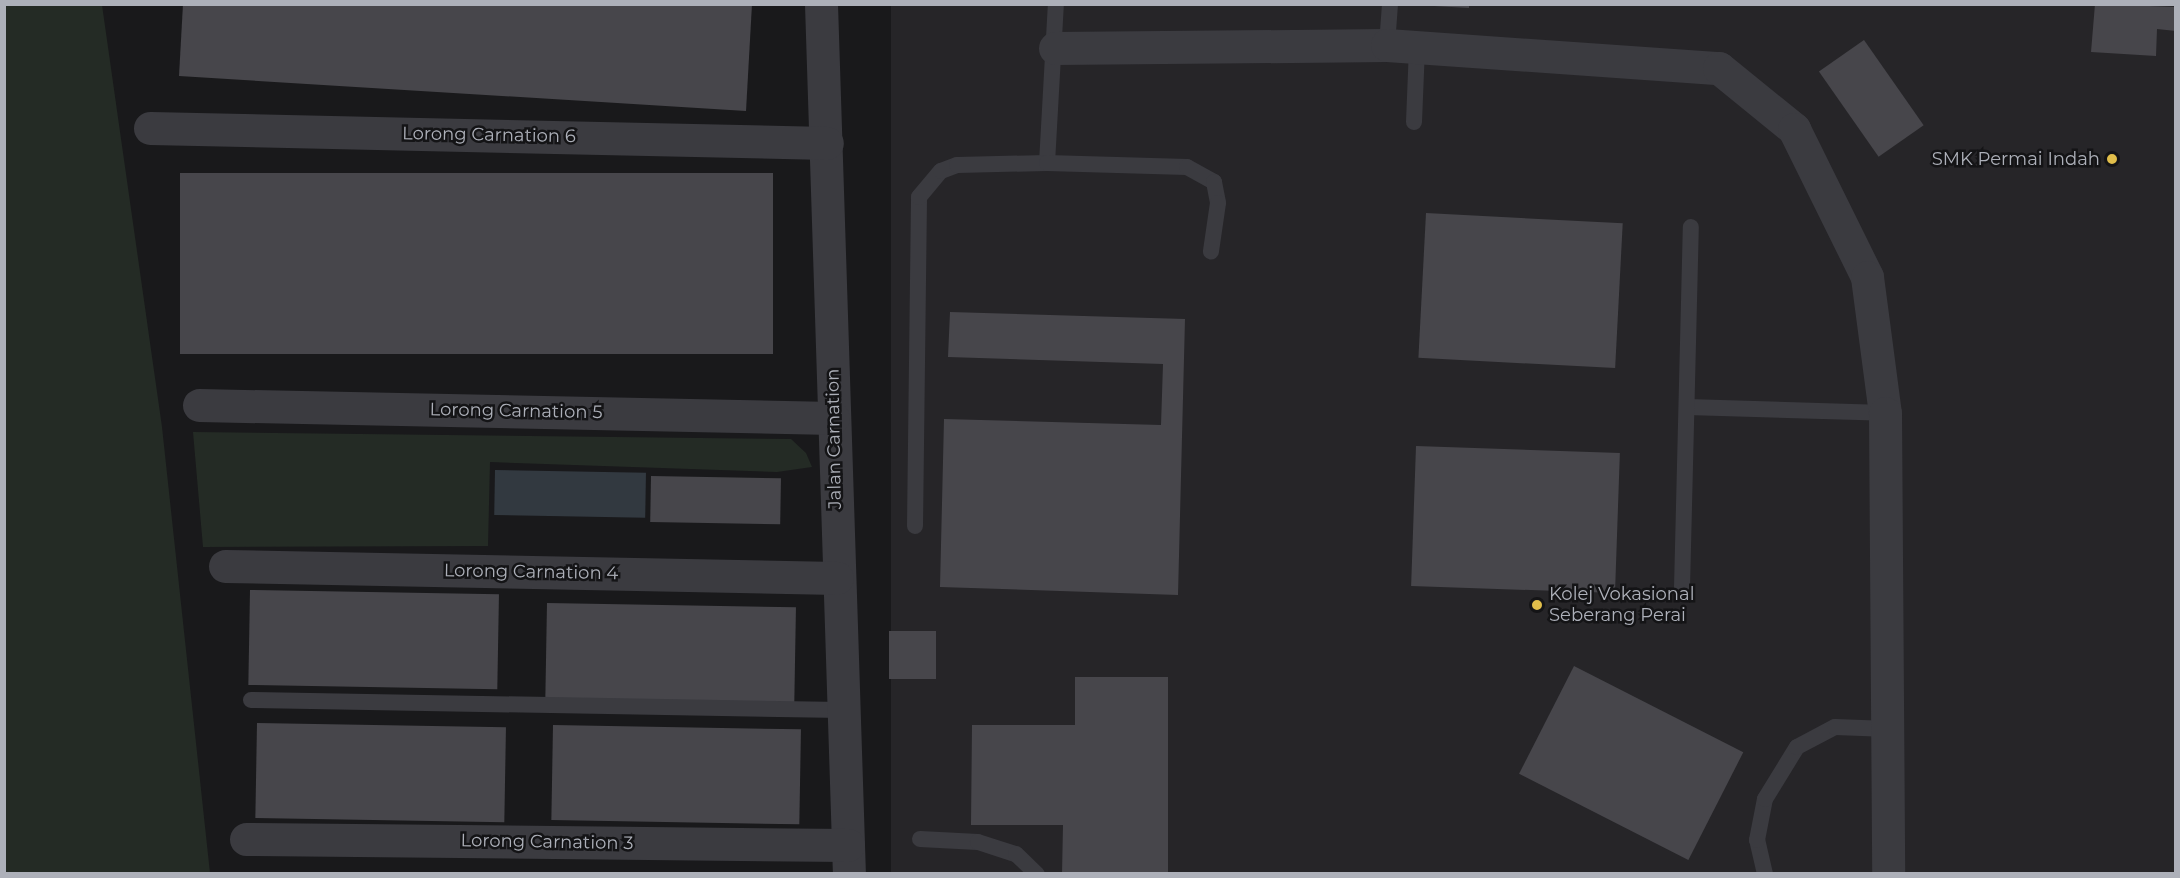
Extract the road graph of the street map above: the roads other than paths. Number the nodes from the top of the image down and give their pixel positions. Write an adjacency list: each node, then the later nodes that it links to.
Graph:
1 (821, 4): 8 (street, Jalan Carnation)
2 (1056, 4): 5 (lane)
3 (1390, 4): 4 (lane)
4 (1402, 46): 5 (street); 6 (lane); 14 (street)
5 (1055, 48): 9 (lane)
6 (1414, 122)
7 (150, 128): 8 (street, Lorong Carnation 6)
8 (827, 143): 15 (street, Jalan Carnation)
9 (1047, 163): 11 (lane); 16 (lane)
10 (1691, 227): 13 (lane)
11 (1211, 251)
12 (199, 405): 15 (street, Lorong Carnation 5)
13 (1687, 407): 14 (lane); 19 (lane)
14 (1885, 413): 22 (street)
15 (833, 418): 18 (street, Jalan Carnation)
16 (915, 526)
17 (225, 566): 18 (street, Lorong Carnation 4)
18 (837, 578): 21 (street, Jalan Carnation)
19 (1682, 588)
20 (251, 700): 21 (lane)
21 (843, 710): 25 (street, Jalan Carnation)
22 (1889, 729): 27 (lane); 28 (street)
23 (246, 839): 25 (street, Lorong Carnation 3)
24 (920, 839): 26 (lane)
25 (849, 859)
26 (1037, 873)
27 (1765, 873)
28 (1888, 873)

